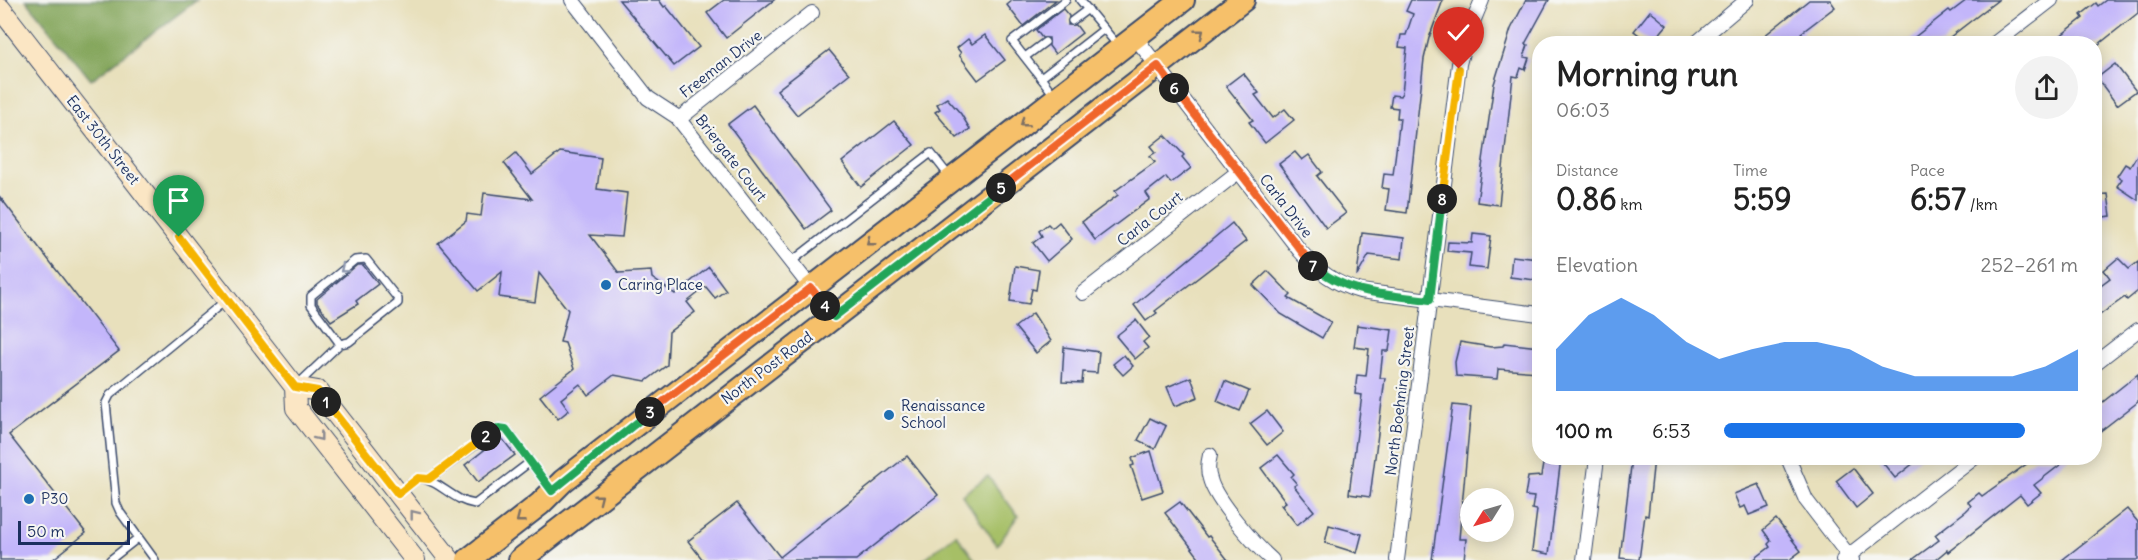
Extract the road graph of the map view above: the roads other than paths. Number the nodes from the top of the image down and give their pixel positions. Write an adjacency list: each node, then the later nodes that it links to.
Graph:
1 (572, 0): 22 (street, Briergate Court)
2 (1066, 0): 18 (lane)
3 (1080, 0): 10 (lane)
4 (1183, 0): 17 (main road)
5 (1243, 0): 19 (main road, North Post Road, one-way to 5)
6 (1482, 0): 29 (street, North Boehning Street)
7 (1747, 0): 14 (street)
8 (2051, 0): 15 (street)
9 (0, 8): 28 (main road, East 30th Street)
10 (1088, 9): 12 (lane); 13 (lane)
11 (812, 13): 22 (street, Freeman Drive)
12 (1072, 21)
13 (1104, 29): 17 (lane); 20 (lane)
14 (1704, 36)
15 (2008, 36)
16 (1045, 42): 18 (lane)
17 (1128, 43): 19 (street, Carla Drive); 21 (main road)
18 (1025, 57): 20 (lane)
19 (1158, 66): 23 (street, Carla Drive); 31 (main road, North Post Road)
20 (1041, 78): 21 (lane)
21 (1056, 98): 24 (main road, one-way to 24)
22 (679, 119): 25 (street, Briergate Court)
23 (1238, 172): 27 (street, Carla Court); 29 (street, Carla Drive)
24 (952, 179): 25 (lane); 26 (main road, one-way to 26)
25 (791, 262): 26 (street, Briergate Court)
26 (811, 288): 31 (street, Briergate Court); 42 (main road)
27 (1083, 293)
28 (227, 299): 35 (main road, East 30th Street); 44 (lane)
29 (1430, 300): 30 (street, Carla Drive); 53 (street, North Boehning Street)
30 (1532, 313)
31 (834, 317): 51 (main road, North Post Road, one-way to 31)
32 (2138, 330): 34 (street)
33 (340, 344): 33 (lane, one-way to 33); 35 (lane)
34 (2102, 358)
35 (295, 387): 43 (main road); 48 (main road, East 30th Street, one-way to 48)
36 (1210, 455): 52 (street)
37 (530, 462): 41 (lane); 41 (lane); 42 (lane)
38 (1596, 465): 54 (street)
39 (1791, 465): 45 (street)
40 (1965, 465): 45 (street)
41 (429, 479): 43 (lane)
42 (552, 491): 50 (main road, one-way to 50)
43 (398, 494): 49 (main road, one-way to 43)
44 (138, 538): 46 (lane); 47 (lane)
45 (1848, 559)
46 (110, 560)
47 (155, 560)
48 (415, 560)
49 (450, 560)
50 (468, 560)
51 (520, 560)
52 (1272, 560)
53 (1397, 560)
54 (1584, 560)

